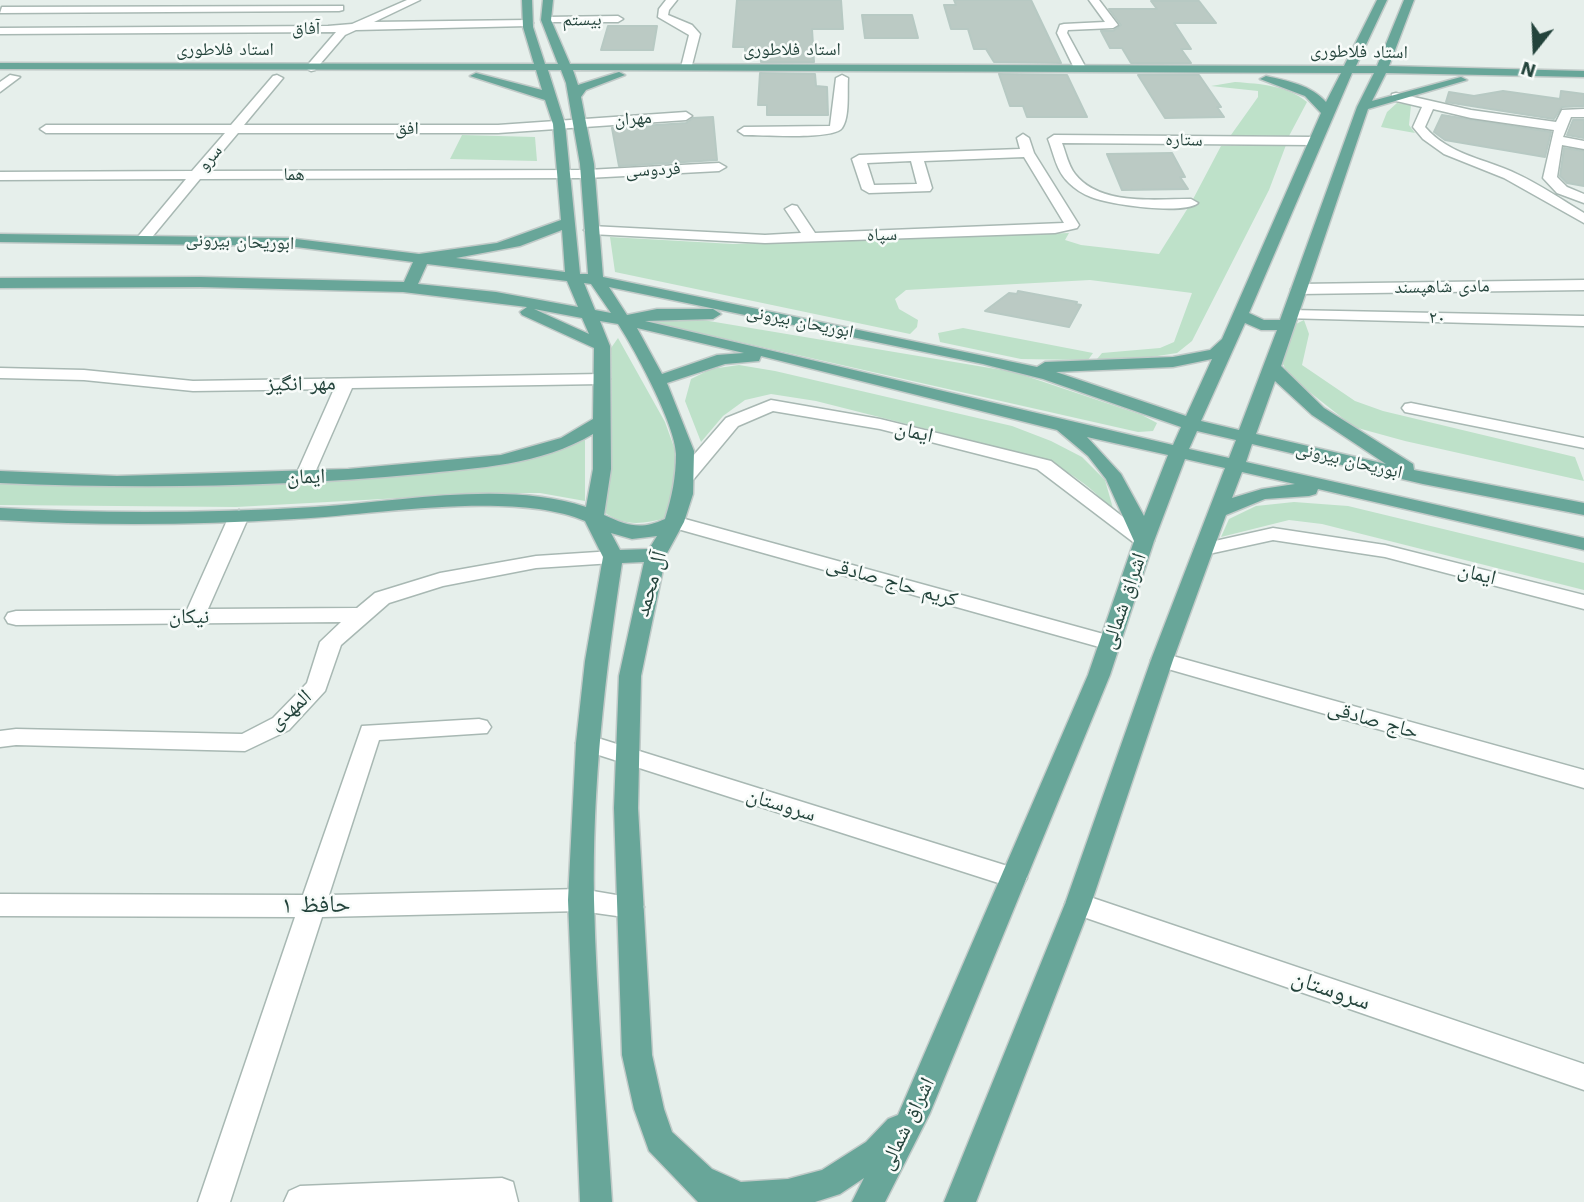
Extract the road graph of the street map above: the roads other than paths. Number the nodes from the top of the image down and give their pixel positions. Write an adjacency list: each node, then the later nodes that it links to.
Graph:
1 (15, 0): 10 (street)
2 (415, 0): 14 (street)
3 (527, 0): 13 (main road)
4 (548, 0): 12 (main road, آل محمد)
5 (672, 0): 21 (street)
6 (1094, 0): 24 (street)
7 (1382, 0): 17 (main road, اشراق شمالی)
8 (1409, 0): 31 (main road)
9 (339, 8): 10 (street)
10 (1, 10)
11 (618, 19): 12 (street, بیستم)
12 (546, 20): 18 (main road, آل محمد)
13 (528, 23): 14 (street, آفاق); 16 (main road)
14 (352, 27): 15 (street, آفاق); 22 (street)
15 (0, 31)
16 (533, 45): 23 (main road); 25 (main road)
17 (1362, 45): 28 (main road); 29 (main road, اشراق شمالی)
18 (557, 51): 26 (main road, آل محمد); 27 (main road)
19 (1410, 58): 32 (main road)
20 (0, 66): 22 (main road, استاد فلاطوری)
21 (687, 67): 24 (main road, استاد فلاطوری); 27 (main road, استاد فلاطوری)
22 (311, 68): 23 (main road, استاد فلاطوری)
23 (488, 68): 25 (main road, استاد فلاطوری)
24 (1080, 68): 28 (main road, استاد فلاطوری)
25 (541, 71): 26 (main road, استاد فلاطوری); 33 (main road, استاد فلاطوری); 42 (main road)
26 (567, 71): 27 (main road, استاد فلاطوری); 40 (main road, آل محمد)
27 (620, 71): 37 (main road, استاد فلاطوری); 40 (main road)
28 (1264, 74): 29 (main road, استاد فلاطوری); 37 (main road, استاد فلاطوری); 45 (main road)
29 (1348, 74): 31 (main road, استاد فلاطوری); 45 (main road, اشراق شمالی)
30 (1584, 74): 32 (main road, استاد فلاطوری)
31 (1380, 75): 32 (main road, استاد فلاطوری); 44 (main road)
32 (1457, 75): 38 (main road, استاد فلاطوری); 41 (main road)
33 (476, 76): 36 (main road, استاد فلاطوری); 42 (main road)
34 (0, 77): 35 (main road, استاد فلاطوری)
35 (14, 77): 36 (main road, استاد فلاطوری); 39 (street)
36 (277, 78): 52 (street, سرو)
37 (842, 78): 53 (street)
38 (1584, 83)
39 (0, 88)
40 (575, 97): 48 (main road, آل محمد)
41 (1396, 97): 43 (street); 44 (main road)
42 (550, 98): 49 (main road)
43 (1430, 103): 50 (street); 68 (street)
44 (1363, 107): 80 (main road)
45 (1327, 113): 55 (main road, اشراق شمالی)
46 (1584, 113): 50 (street)
47 (686, 116): 48 (street, مهران)
48 (580, 123): 49 (street, افق); 61 (main road, آل محمد)
49 (559, 124): 52 (street, افق); 62 (main road)
50 (1562, 127): 56 (street)
51 (46, 129): 52 (street, افق)
52 (234, 129): 64 (street, سرو)
53 (744, 131)
54 (1023, 138): 58 (street, سپاه)
55 (1314, 141): 66 (street, ستاره); 83 (main road, اشراق شمالی)
56 (1556, 141): 57 (street); 65 (street)
57 (1584, 145)
58 (1028, 153): 59 (street); 72 (street, سپاه)
59 (916, 157): 59 (street)
60 (719, 167): 61 (street, فردوسی)
61 (587, 174): 62 (street, هما); 70 (main road, آل محمد)
62 (565, 175): 64 (street, هما); 69 (main road)
63 (0, 176): 64 (street, هما)
64 (195, 176): 73 (street, سرو)
65 (1584, 199)
66 (1191, 203)
67 (792, 209): 72 (street)
68 (1584, 219)
69 (568, 222): 74 (main road); 75 (main road)
70 (591, 230): 72 (street, سپاه); 76 (main road, آل محمد)
71 (0, 238): 73 (main road, ابوریحان بیرونی)
72 (811, 238)
73 (143, 239): 74 (main road, ابوریحان بیرونی)
74 (423, 257): 75 (main road, ابوریحان بیرونی); 79 (main road)
75 (573, 276): 76 (main road, ابوریحان بیرونی); 82 (main road)
76 (596, 280): 84 (main road, ابوریحان بیرونی); 85 (main road, آل محمد)
77 (0, 283): 79 (main road, ابوریحان بیرونی)
78 (1584, 285): 80 (street, مادی شاهپسند)
79 (409, 288): 81 (main road, ابوریحان بیرونی)
80 (1299, 289): 86 (main road)
81 (496, 298): 82 (main road, ابوریحان بیرونی); 89 (main road)
82 (592, 315): 85 (main road, ابوریحان بیرونی); 89 (main road)
83 (1240, 315): 86 (main road); 88 (main road, اشراق شمالی)
84 (780, 319): 85 (main road); 91 (main road, ابوریحان بیرونی)
85 (621, 320): 89 (main road); 90 (main road, ابوریحان بیرونی); 95 (main road, آل محمد)
86 (1288, 320): 87 (street, ۲۰); 92 (main road)
87 (1584, 321)
88 (1229, 341): 91 (main road); 100 (main road, اشراق شمالی)
89 (602, 346): 94 (main road)
90 (794, 359): 95 (main road); 99 (main road, ابوریحان بیرونی)
91 (1012, 366): 100 (main road, ابوریحان بیرونی)
92 (1272, 368): 101 (main road); 108 (main road)
93 (0, 373): 96 (street, مهر انگیز)
94 (602, 380): 96 (street, مهر انگیز); 98 (main road)
95 (657, 380): 105 (main road, آل محمد)
96 (345, 384): 107 (street)
97 (1411, 408): 102 (street)
98 (603, 421): 107 (main road, ایمان); 114 (main road)
99 (1055, 424): 103 (main road, ابوریحان بیرونی); 116 (main road)
100 (1191, 424): 101 (main road, ابوریحان بیرونی); 103 (main road, اشراق شمالی)
101 (1246, 436): 104 (main road); 108 (main road, ابوریحان بیرونی)
102 (1584, 443)
103 (1179, 451): 104 (main road, ابوریحان بیرونی); 116 (main road, اشراق شمالی)
104 (1235, 465): 109 (main road, ابوریحان بیرونی); 111 (main road)
105 (685, 476): 115 (main road, آل محمد); 116 (street, ایمان)
106 (0, 477): 107 (main road, ایمان)
107 (304, 477)
108 (1423, 478): 110 (main road, ابوریحان بیرونی)
109 (1368, 495): 111 (main road); 117 (main road, ابوریحان بیرونی)
110 (1584, 511)
111 (1217, 512): 118 (main road)
112 (0, 514): 113 (main road, ایمان)
113 (239, 516): 114 (main road, ایمان); 123 (street)
114 (593, 518): 115 (main road, ایمان); 120 (main road, آل محمد)
115 (674, 522): 119 (main road, آل محمد); 125 (street, کریم حاج صادقی)
116 (1144, 541): 125 (main road, اشراق شمالی)
117 (1584, 543)
118 (1204, 549): 121 (street, ایمان); 126 (main road)
119 (656, 555): 120 (main road); 130 (main road, آل محمد)
120 (614, 557): 122 (street, المهدی); 129 (main road, آل محمد)
121 (1584, 602)
122 (362, 615): 123 (street, نیکان); 128 (street, المهدی)
123 (194, 617): 124 (street, نیکان)
124 (16, 618)
125 (1110, 643): 132 (main road, اشراق شمالی)
126 (1162, 660): 131 (street, حاج صادقی); 134 (main road)
127 (479, 727): 136 (street)
128 (0, 739)
129 (588, 743): 130 (street, سروستان); 133 (main road, آل محمد)
130 (627, 756): 132 (street, سروستان); 137 (main road, آل محمد)
131 (1584, 779)
132 (1014, 878): 139 (main road, اشراق شمالی)
133 (581, 900): 136 (street, حافظ ۱); 137 (street, حافظ ۱); 144 (main road, آل محمد)
134 (1078, 904): 138 (street, سروستان); 146 (main road)
135 (0, 905): 136 (street, حافظ ۱)
136 (312, 906): 142 (street)
137 (631, 907): 140 (main road, آل محمد)
138 (1584, 1077)
139 (915, 1113): 140 (main road); 145 (main road, اشراق شمالی)
140 (709, 1191)
141 (502, 1198): 143 (street)
142 (214, 1202)
143 (300, 1202)
144 (597, 1202)
145 (868, 1202)
146 (960, 1202)

